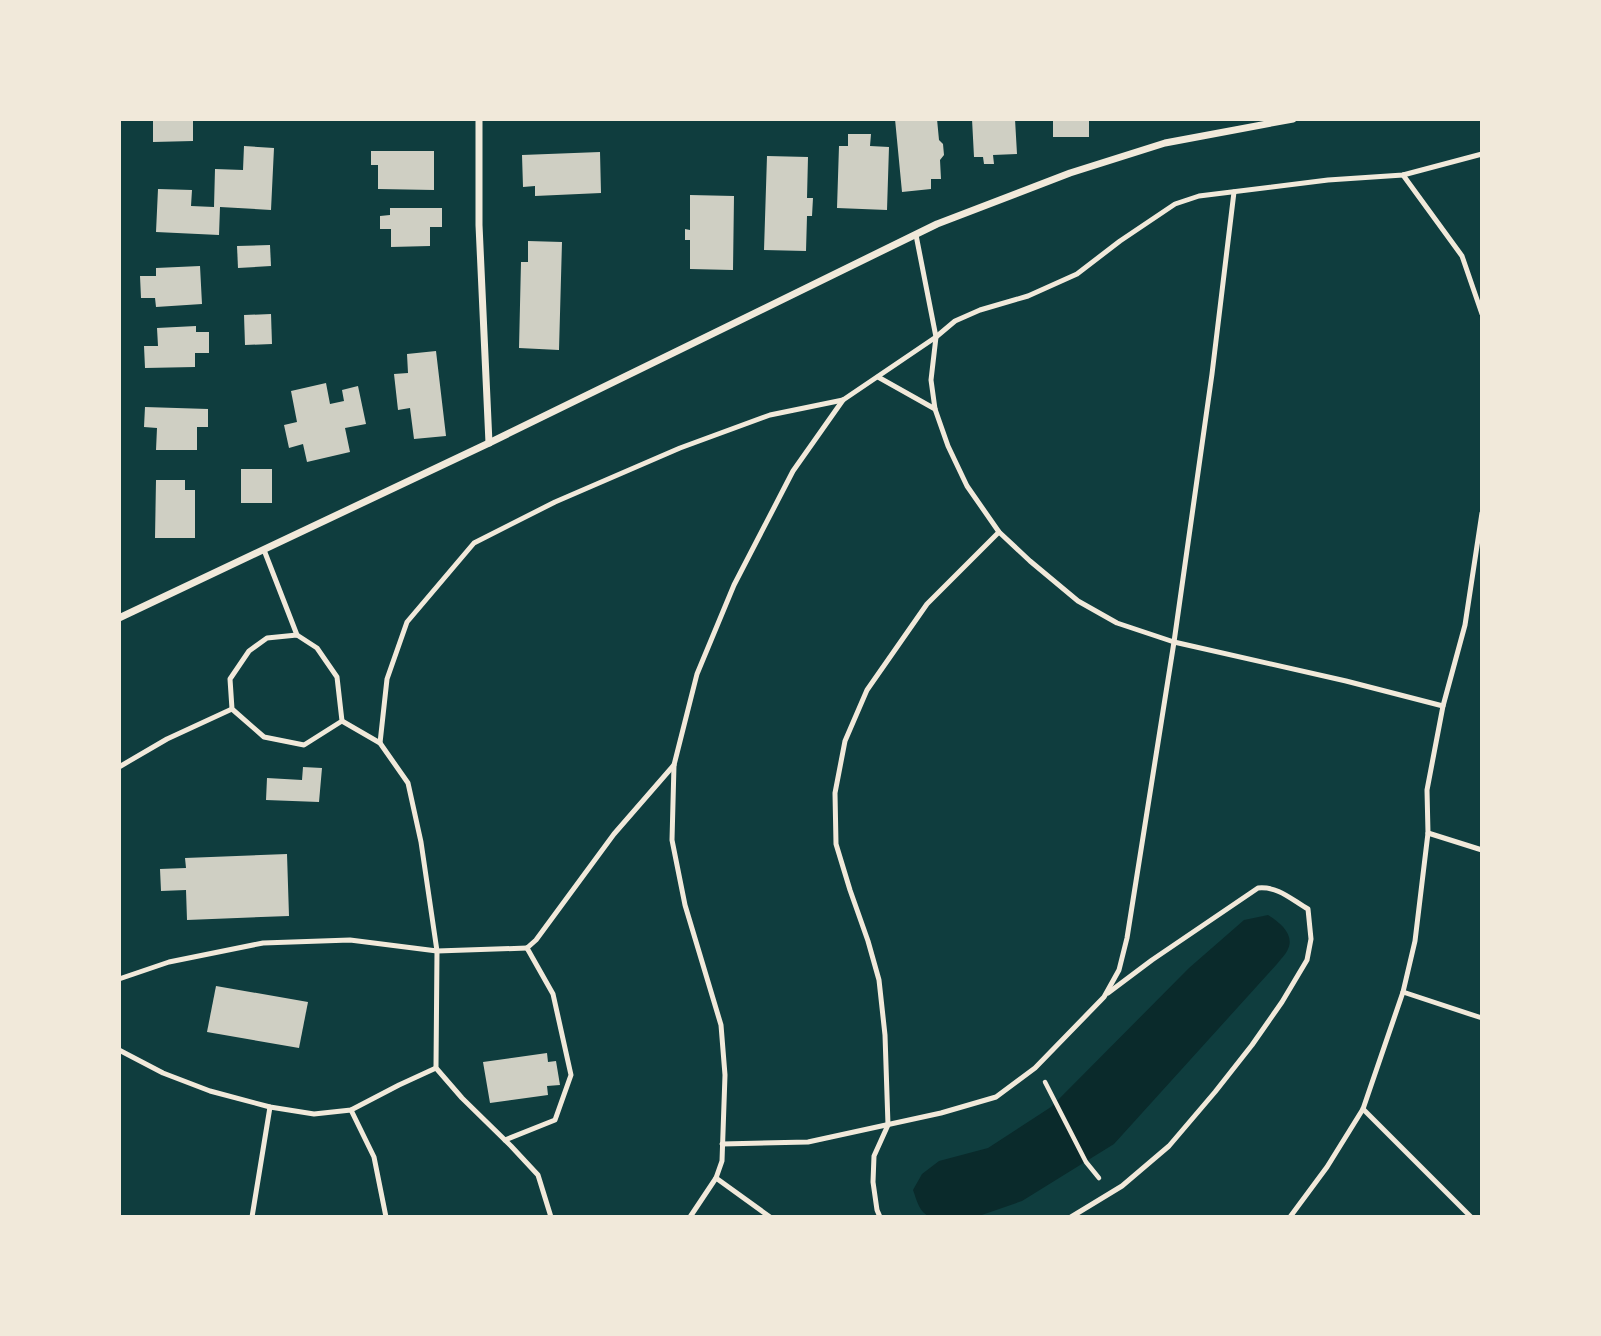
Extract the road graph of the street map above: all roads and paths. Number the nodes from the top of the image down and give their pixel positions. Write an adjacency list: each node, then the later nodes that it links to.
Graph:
1 (479, 119): 14 (street)
2 (1235, 119): 4 (street)
3 (1293, 119): 4 (street)
4 (1235, 129): 8 (street)
5 (1482, 154): 6 (lane)
6 (1403, 175): 7 (lane); 9 (lane)
7 (1234, 192): 10 (lane); 20 (lane)
8 (916, 235): 10 (lane); 14 (street)
9 (1482, 314)
10 (936, 337): 11 (lane); 13 (lane)
11 (878, 377): 12 (lane); 13 (lane)
12 (843, 400): 24 (lane); 25 (lane)
13 (935, 409): 16 (lane)
14 (489, 443): 17 (street)
15 (1482, 513): 21 (lane)
16 (999, 532): 20 (lane); 41 (lane)
17 (264, 551): 18 (street); 19 (lane)
18 (119, 618)
19 (297, 635): 22 (lane); 23 (lane)
20 (1174, 642): 21 (lane); 33 (lane)
21 (1443, 706): 27 (lane)
22 (232, 709): 23 (lane); 26 (lane)
23 (342, 721): 24 (lane)
24 (380, 743): 30 (lane)
25 (674, 765): 29 (lane); 43 (lane)
26 (119, 766)
27 (1428, 833): 28 (lane); 32 (lane)
28 (1482, 850)
29 (527, 948): 30 (lane); 42 (lane)
30 (437, 951): 31 (lane); 36 (lane)
31 (119, 979)
32 (1403, 992): 34 (lane); 39 (lane)
33 (1104, 997): 37 (lane); 45 (lane)
34 (1482, 1018)
35 (119, 1050): 38 (lane)
36 (436, 1068): 40 (lane); 42 (lane)
37 (1035, 1069): 41 (lane); 45 (path)
38 (270, 1107): 40 (lane); 46 (lane)
39 (1363, 1109): 53 (lane); 54 (lane)
40 (351, 1110): 47 (lane)
41 (888, 1125): 43 (lane); 51 (lane)
42 (505, 1140): 48 (lane)
43 (722, 1144): 44 (lane)
44 (716, 1178): 49 (lane); 50 (lane)
45 (1110, 1193): 52 (lane)
46 (252, 1217)
47 (386, 1217)
48 (551, 1217)
49 (690, 1217)
50 (770, 1217)
51 (880, 1217)
52 (1071, 1217)
53 (1290, 1217)
54 (1471, 1217)

